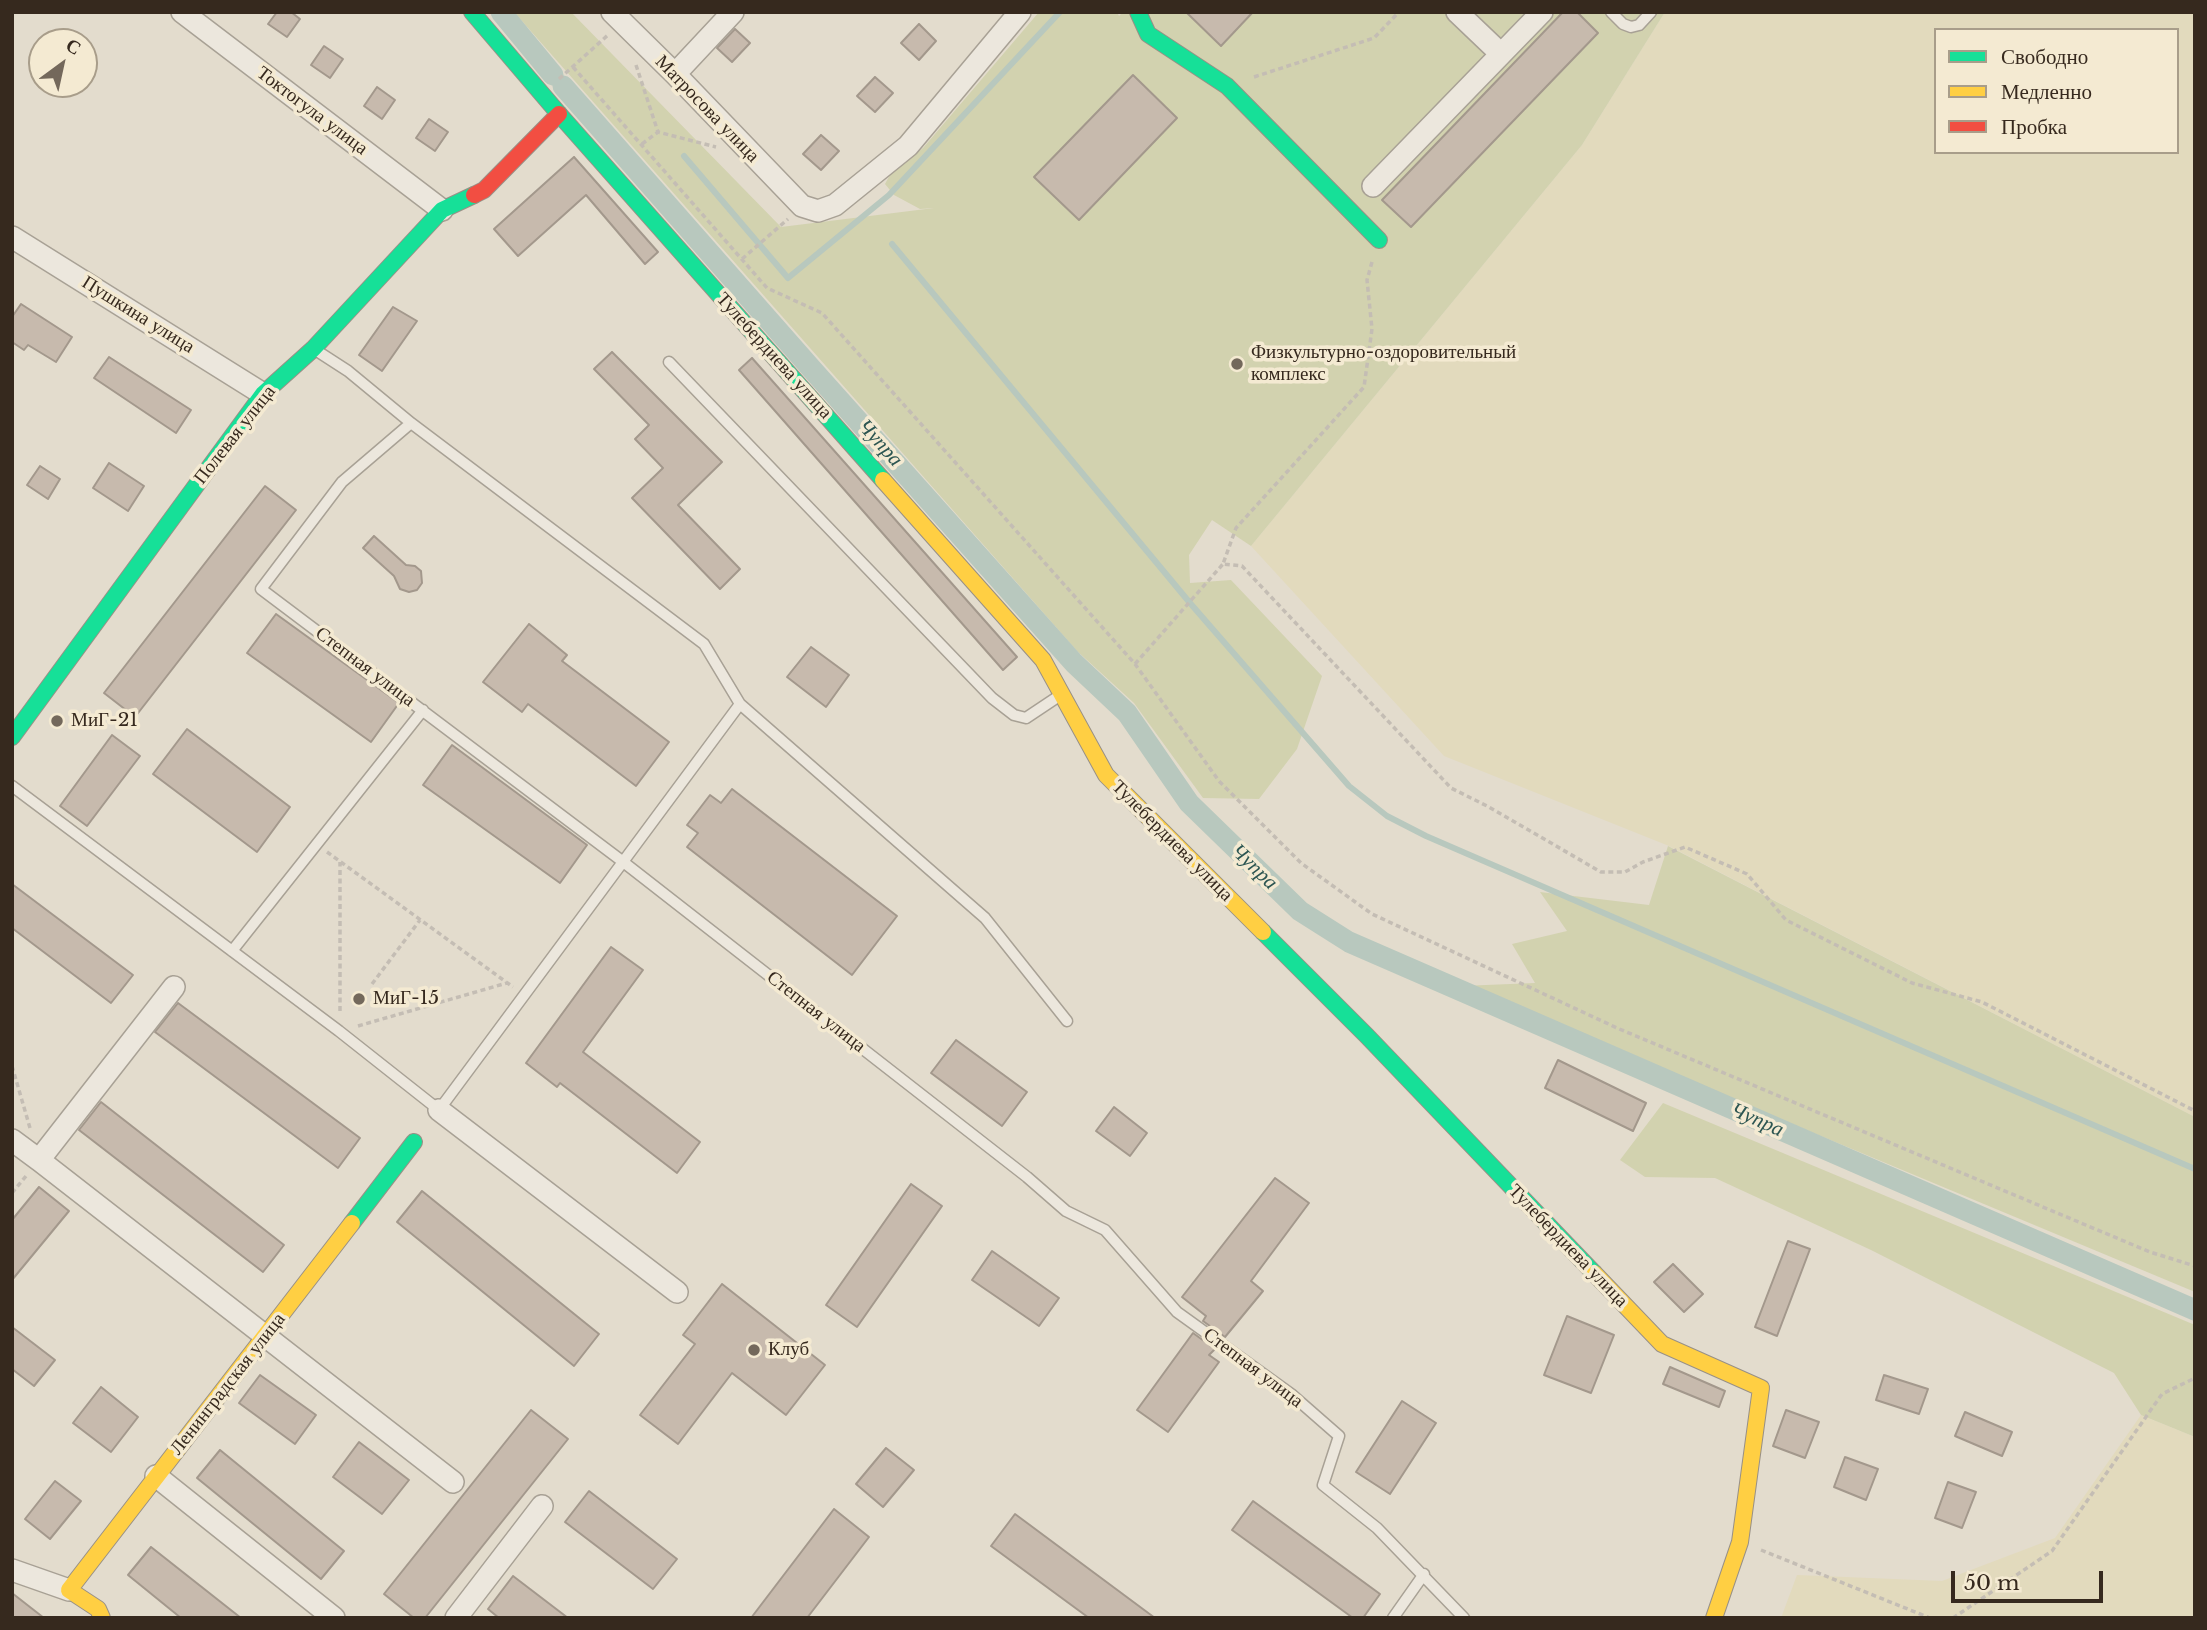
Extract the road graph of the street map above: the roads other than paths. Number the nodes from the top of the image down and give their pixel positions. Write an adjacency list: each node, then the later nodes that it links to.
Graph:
1 (182, 12): 15 (street, Токтогула улица)
2 (472, 12): 13 (street, Тулебердиева улица)
3 (733, 12): 12 (street)
4 (1020, 12): 12 (street, Матросова улица)
5 (1138, 12): 17 (street)
6 (1457, 12): 11 (street)
7 (1542, 12): 11 (street)
8 (1611, 12): 9 (lane)
9 (1651, 12)
10 (617, 17): 12 (street, Матросова улица)
11 (1502, 54): 14 (street)
12 (675, 74)
13 (559, 114): 15 (street, Полевая улица); 22 (street, Тулебердиева улица)
14 (1373, 186)
15 (442, 210): 18 (street, Полевая улица)
16 (12, 237): 20 (street, Пушкина улица)
17 (1379, 240)
18 (313, 349): 20 (street, Полевая улица); 21 (lane)
19 (670, 362): 22 (lane)
20 (263, 394): 25 (street, Полевая улица)
21 (411, 423): 23 (lane); 24 (lane, Степная улица)
22 (1062, 695): 48 (street, Тулебердиева улица)
23 (740, 704): 27 (lane); 30 (lane)
24 (423, 710): 27 (lane, Степная улица); 28 (lane)
25 (12, 737)
26 (12, 786): 28 (lane)
27 (622, 860): 31 (lane); 41 (lane, Степная улица)
28 (232, 951): 31 (lane)
29 (174, 987): 34 (street)
30 (1067, 1021)
31 (439, 1110): 35 (street)
32 (12, 1139): 34 (street)
33 (414, 1142): 36 (street, Ленинградская улица)
34 (39, 1160): 36 (street)
35 (677, 1292)
36 (265, 1336): 37 (street, Ленинградская улица); 38 (street)
37 (156, 1476): 42 (street, Ленинградская улица); 44 (street)
38 (453, 1482)
39 (542, 1506): 45 (street)
40 (12, 1570): 42 (street)
41 (1424, 1574): 46 (lane); 47 (lane, Степная улица)
42 (69, 1590): 43 (street)
43 (102, 1618)
44 (334, 1618)
45 (456, 1618)
46 (1393, 1618)
47 (1464, 1618)
48 (1714, 1618)

